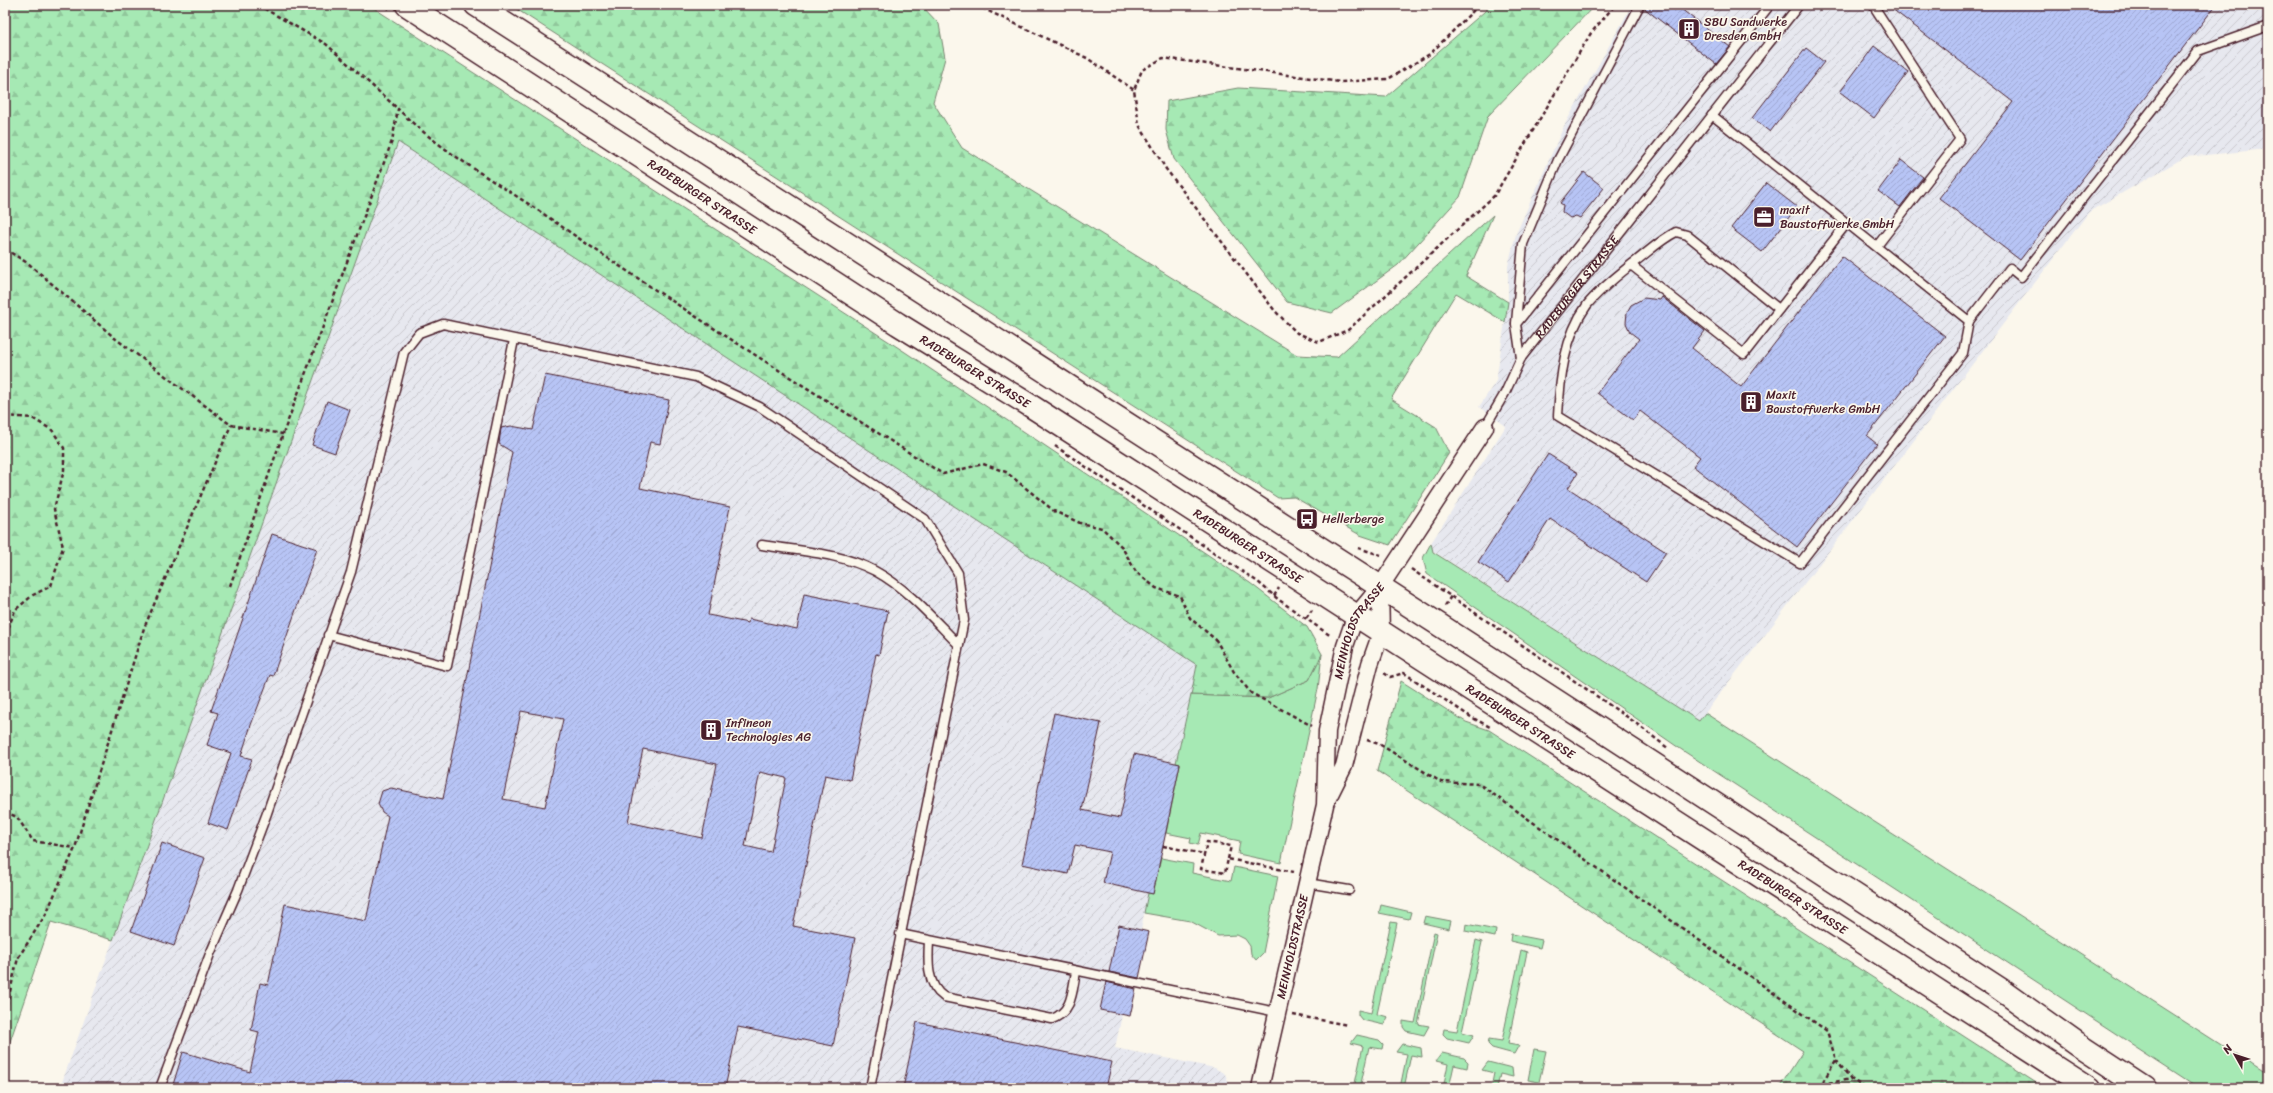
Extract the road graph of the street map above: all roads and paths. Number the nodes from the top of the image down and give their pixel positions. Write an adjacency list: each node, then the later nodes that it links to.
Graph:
1 (258, 5): 13 (path)
2 (407, 5): 33 (main road, RADEBURGER STRASSE)
3 (476, 5): 31 (main road)
4 (976, 5): 12 (path)
5 (1479, 5): 12 (path)
6 (1615, 5): 12 (path)
7 (1640, 5): 21 (lane)
8 (1770, 5): 21 (lane)
9 (1799, 5): 14 (lane, RADEBURGER STRASSE)
10 (1874, 5): 16 (lane)
11 (2268, 26): 20 (lane)
12 (1134, 90)
13 (398, 109): 27 (path); 40 (path)
14 (1712, 115): 15 (lane); 23 (lane, RADEBURGER STRASSE)
15 (1847, 223): 16 (lane); 19 (lane)
16 (1877, 246): 20 (lane)
17 (5, 249): 25 (path)
18 (1631, 265): 19 (lane); 19 (lane); 20 (lane)
19 (1779, 309)
20 (1969, 321)
21 (1516, 324): 23 (lane)
22 (514, 340): 35 (lane); 35 (lane); 37 (lane)
23 (1521, 358): 26 (lane, RADEBURGER STRASSE)
24 (5, 416): 36 (path)
25 (231, 425): 27 (path); 45 (path)
26 (1485, 427): 31 (street, RADEBURGER STRASSE)
27 (283, 434): 29 (path)
28 (762, 545): 37 (lane)
29 (230, 586)
30 (1279, 587): 32 (path)
31 (1380, 587): 33 (street, MEINHOLDSTRASSE); 34 (street, MEINHOLDSTRASSE); 65 (main road)
32 (1274, 596)
33 (1355, 617): 34 (main road, RADEBURGER STRASSE); 42 (street, MEINHOLDSTRASSE)
34 (1381, 633): 42 (street, MEINHOLDSTRASSE); 64 (main road, RADEBURGER STRASSE)
35 (328, 635): 59 (lane)
36 (5, 637)
37 (959, 645): 50 (lane)
38 (1390, 677): 39 (path)
39 (1495, 729)
40 (1319, 730)
41 (1366, 740): 56 (path)
42 (1325, 805): 48 (street, MEINHOLDSTRASSE)
43 (5, 812): 45 (path)
44 (1163, 846): 46 (path)
45 (75, 848): 53 (path)
46 (1204, 854): 47 (path); 47 (path)
47 (1228, 859): 48 (path)
48 (1308, 879): 49 (lane); 54 (street, MEINHOLDSTRASSE)
49 (1349, 890)
50 (900, 934): 51 (lane); 60 (lane)
51 (929, 940): 52 (lane); 52 (lane)
52 (1076, 972): 54 (lane)
53 (5, 1012)
54 (1277, 1012): 55 (path); 61 (street, MEINHOLDSTRASSE)
55 (1348, 1025)
56 (1836, 1060): 57 (path); 58 (path)
57 (1851, 1079): 58 (path); 63 (path)
58 (1822, 1084): 62 (path)
59 (160, 1088)
60 (870, 1088)
61 (1260, 1088)
62 (1819, 1088)
63 (1865, 1088)
64 (2089, 1088)
65 (2144, 1088)

